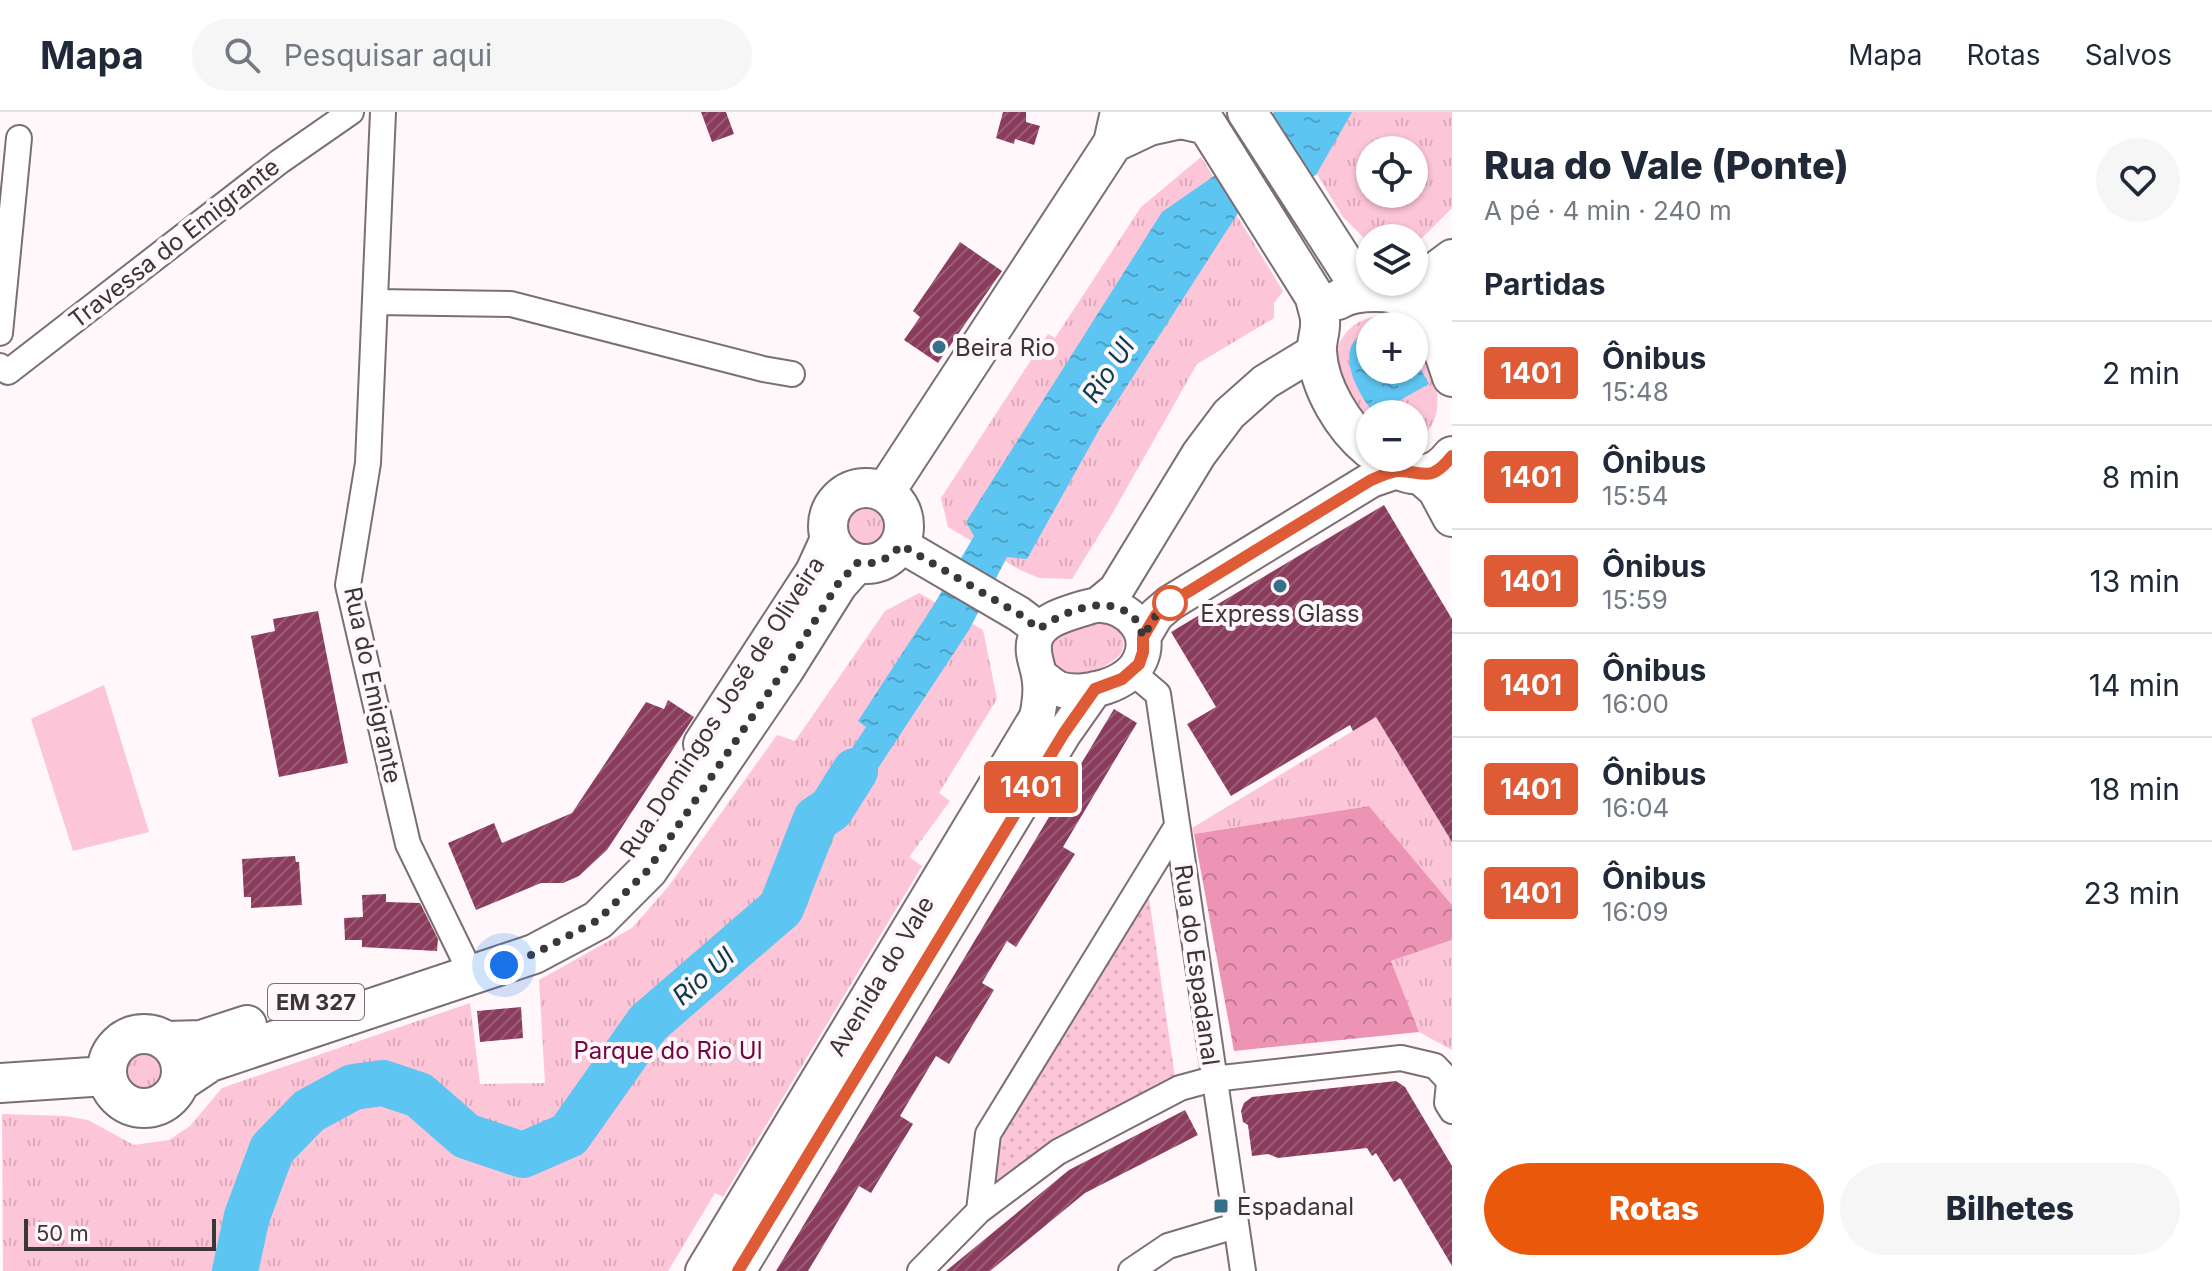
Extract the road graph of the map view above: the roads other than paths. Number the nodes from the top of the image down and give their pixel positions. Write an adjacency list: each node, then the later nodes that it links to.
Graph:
1 (351, 112): 17 (street, Travessa do Emigrante)
2 (383, 112): 13 (street, Rua do Emigrante)
3 (1247, 112): 8 (main road)
4 (1203, 119): 5 (main road); 16 (main road)
5 (1116, 127): 23 (main road)
6 (19, 138): 15 (street)
7 (1452, 257): 9 (main road)
8 (1356, 266)
9 (1428, 275)
10 (1452, 285): 14 (main road)
11 (1356, 295): 16 (main road)
12 (1394, 296): 14 (main road)
13 (376, 302): 18 (street); 34 (street, Rua do Emigrante)
14 (1434, 328): 19 (main road)
15 (0, 333)
16 (1318, 337): 20 (main road); 27 (main road)
17 (0, 366)
18 (792, 374)
19 (1452, 377)
20 (1356, 438)
21 (1386, 472): 29 (main road)
22 (1416, 472): 24 (main road)
23 (885, 492): 25 (main road); 26 (main road, Rua Domingos José de Oliveira / EM 327)
24 (1452, 517)
25 (901, 545): 26 (main road, Rua Domingos José de Oliveira); 28 (main road)
26 (844, 551): 34 (main road, Rua Domingos José de Oliveira / EM 327); 38 (main road, Rua Domingos José de Oliveira / EM 327)
27 (1099, 604): 28 (main road); 29 (main road)
28 (1039, 629): 31 (main road, Avenida do Vale)
29 (1143, 637): 30 (main road)
30 (1131, 671): 32 (main road, Avenida do Vale); 33 (street, Rua do Espadanal)
31 (1039, 675): 32 (main road, Avenida do Vale); 44 (main road, Avenida do Vale)
32 (1095, 689): 45 (main road, Avenida do Vale)
33 (1177, 826): 37 (street, Rua do Espadanal); 42 (street)
34 (463, 957): 35 (main road, Rua Domingos José de Oliveira / EM 327)
35 (167, 1041): 36 (main road, Rua Domingos José de Oliveira / EM 327); 38 (main road)
36 (106, 1076): 38 (main road, Rua Domingos José de Oliveira / EM 327); 39 (main road)
37 (1213, 1079): 40 (street); 42 (street); 43 (street, Rua do Espadanal)
38 (180, 1082)
39 (0, 1083)
40 (1450, 1084): 41 (street)
41 (1452, 1111)
42 (979, 1211): 46 (street)
43 (1235, 1226): 47 (street); 48 (street, Rua do Espadanal)
44 (703, 1271)
45 (738, 1271)
46 (920, 1271)
47 (1131, 1271)
48 (1243, 1271)

